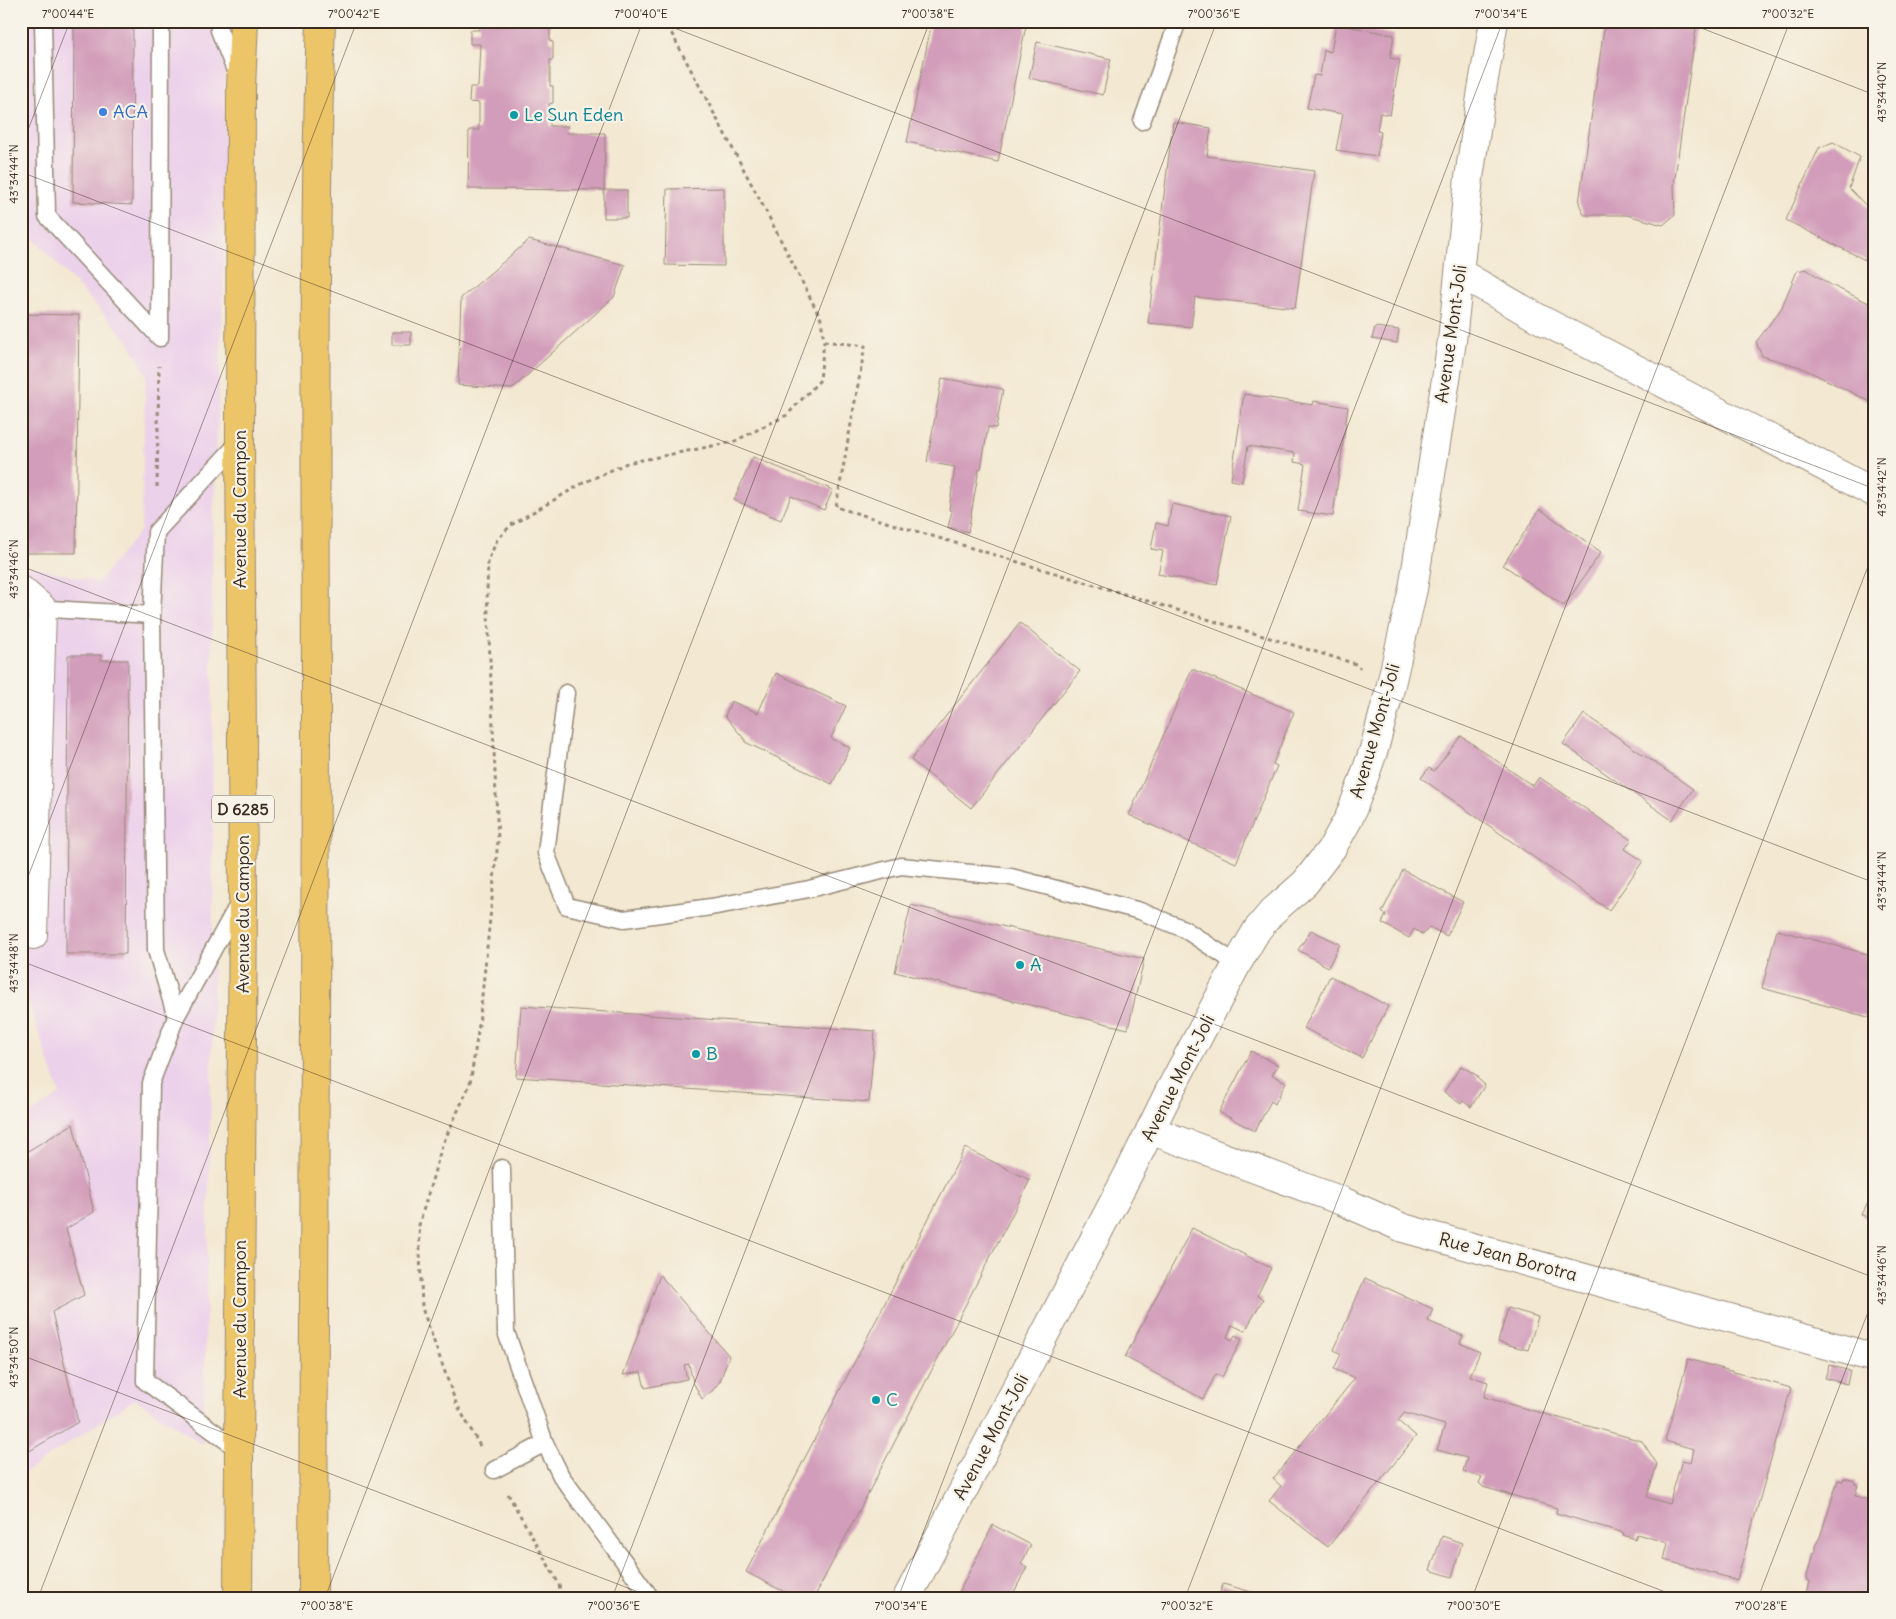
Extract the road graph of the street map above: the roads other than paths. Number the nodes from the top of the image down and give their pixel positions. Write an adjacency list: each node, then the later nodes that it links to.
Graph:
1 (43, 21): 2 (lane)
2 (161, 21)
3 (218, 21): 8 (lane)
4 (244, 21): 8 (main road, Avenue du Campon / D 6285)
5 (321, 21): 28 (main road)
6 (1178, 21): 9 (lane)
7 (1494, 21): 10 (street, Avenue Mont-Joli)
8 (241, 88): 11 (main road, Avenue du Campon / D 6285)
9 (1142, 121)
10 (1460, 273): 12 (street); 19 (street, Avenue Mont-Joli)
11 (240, 441): 15 (lane); 17 (main road, Avenue du Campon / D 6285)
12 (1875, 493)
13 (21, 590): 14 (street)
14 (31, 608): 15 (lane); 18 (street)
15 (152, 615): 20 (lane)
16 (566, 693): 19 (lane)
17 (243, 895): 20 (lane); 25 (main road, Avenue du Campon / D 6285)
18 (33, 935)
19 (1237, 964): 21 (street, Avenue Mont-Joli)
20 (176, 1017): 25 (lane)
21 (1150, 1130): 23 (street, Rue Jean Borotra); 30 (street, Avenue Mont-Joli)
22 (502, 1168): 24 (lane)
23 (1875, 1358)
24 (545, 1443): 26 (lane); 29 (lane)
25 (239, 1450): 27 (main road, Avenue du Campon / D 6285)
26 (494, 1470)
27 (238, 1598)
28 (313, 1598)
29 (651, 1598)
30 (907, 1598)

